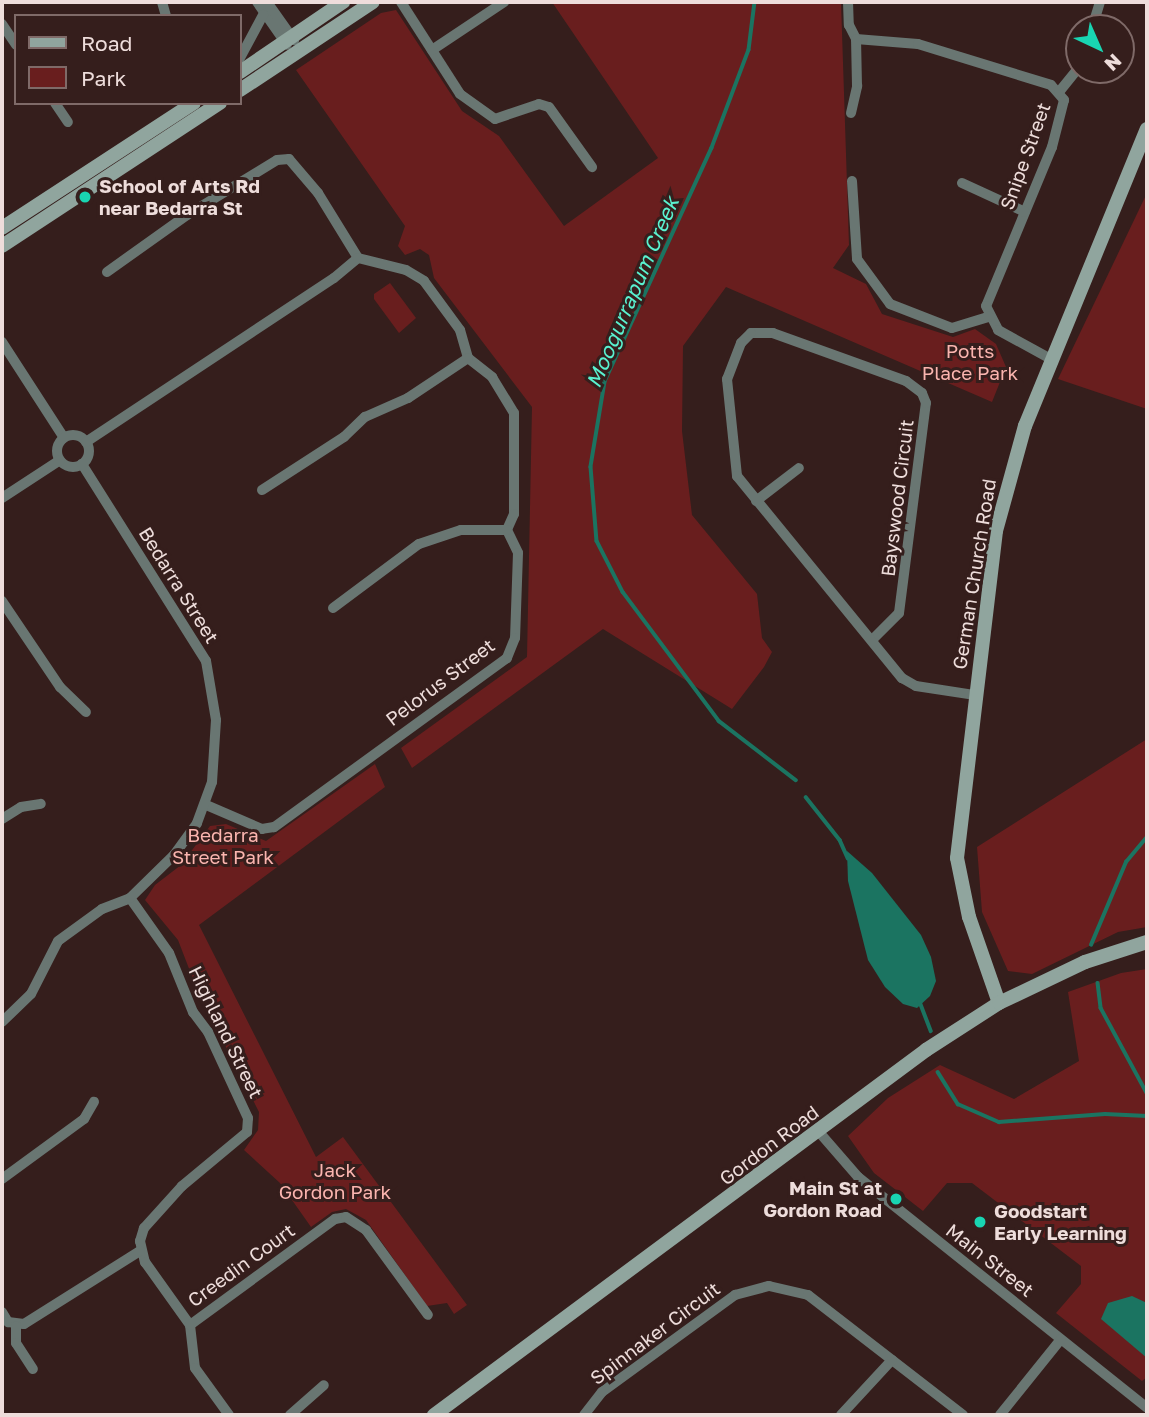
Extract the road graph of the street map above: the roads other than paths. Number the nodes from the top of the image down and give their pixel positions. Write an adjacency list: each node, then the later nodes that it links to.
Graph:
1 (257, 2): 8 (street)
2 (267, 2): 10 (street)
3 (343, 2): 10 (street)
4 (373, 2): 14 (street)
5 (401, 2): 13 (street)
6 (504, 2): 13 (street)
7 (848, 2): 11 (street)
8 (263, 15): 10 (street); 15 (street)
9 (2, 24): 12 (street)
10 (288, 39): 14 (street); 16 (street)
11 (856, 39): 19 (street, Snipe Street); 23 (street)
12 (14, 42)
13 (432, 50): 26 (street)
14 (298, 53): 18 (street)
15 (242, 55)
16 (242, 71)
17 (1065, 84): 19 (street)
18 (242, 89)
19 (1059, 92): 29 (street, Snipe Street)
20 (56, 105): 24 (street)
21 (191, 105): 30 (street)
22 (217, 105): 31 (street)
23 (851, 113)
24 (68, 122)
25 (1147, 129): 37 (street, German Church Road)
26 (592, 167)
27 (852, 181): 34 (street)
28 (962, 183): 29 (street)
29 (1025, 212): 34 (street, Snipe Street)
30 (2, 228)
31 (2, 246)
32 (358, 258): 33 (street); 36 (street, Pelorus Street); 39 (street)
33 (107, 272)
34 (989, 317): 37 (street)
35 (2, 342): 38 (street)
36 (468, 358): 43 (street); 46 (street, Pelorus Street)
37 (1051, 359): 50 (street, German Church Road)
38 (64, 438): 39 (street); 40 (street)
39 (86, 442): 41 (street)
40 (60, 460): 41 (street); 44 (street)
41 (82, 464): 53 (street, Bedarra Street)
42 (799, 467): 45 (street)
43 (262, 490)
44 (2, 498)
45 (756, 501): 49 (street, Bayswood Circuit); 49 (street, Bayswood Circuit)
46 (507, 530): 48 (street); 53 (street, Pelorus Street)
47 (2, 601): 51 (street)
48 (333, 608)
49 (872, 640): 50 (street, Bayswood Circuit)
50 (975, 695): 57 (street, German Church Road)
51 (86, 712)
52 (41, 804): 54 (street)
53 (206, 805): 55 (street, Bedarra Street)
54 (2, 819)
55 (130, 898): 58 (street, Bedarra Street); 62 (street, Highland Street)
56 (1147, 942): 57 (street, Gordon Road)
57 (999, 1003): 60 (street, Gordon Road)
58 (2, 1022)
59 (94, 1102): 61 (street)
60 (819, 1132): 67 (street, Main Street); 74 (street, Gordon Road)
61 (2, 1180)
62 (140, 1251): 65 (street); 66 (street)
63 (2, 1312): 66 (street)
64 (428, 1315): 65 (street, Creedin Court)
65 (190, 1325): 72 (street)
66 (16, 1326): 69 (street)
67 (1061, 1339): 71 (street, Main Street); 78 (street)
68 (891, 1360): 75 (street, Spinnaker Circuit); 76 (street); 77 (street, Spinnaker Circuit)
69 (33, 1369)
70 (324, 1385): 73 (street)
71 (1147, 1408)
72 (229, 1415)
73 (290, 1415)
74 (434, 1415)
75 (584, 1415)
76 (841, 1415)
77 (962, 1415)
78 (1000, 1415)

